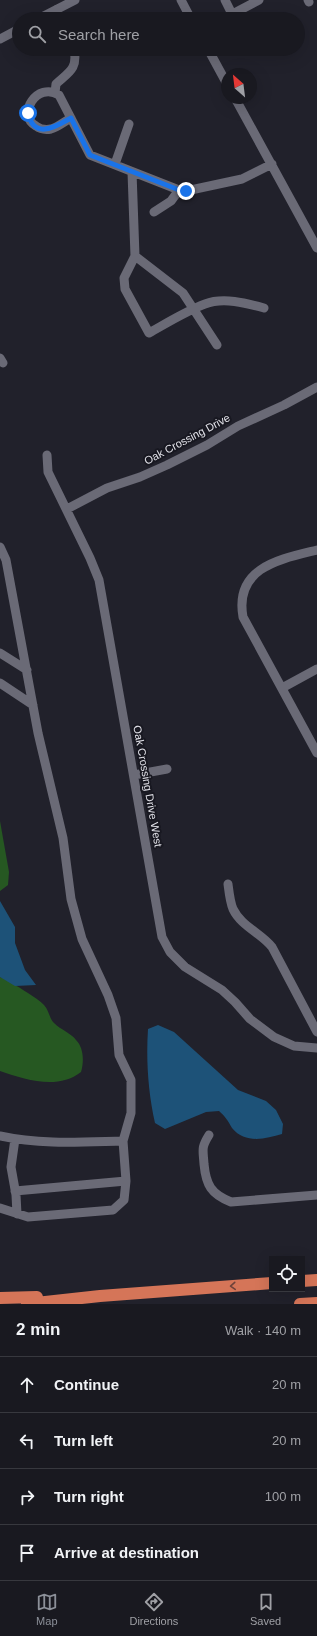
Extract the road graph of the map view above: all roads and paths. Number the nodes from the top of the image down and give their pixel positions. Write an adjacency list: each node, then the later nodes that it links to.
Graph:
1 (74, 0): 5 (street)
2 (181, 0): 8 (street)
3 (225, 0): 9 (street)
4 (259, 0): 10 (street)
5 (58, 9): 6 (street); 7 (street)
6 (54, 12)
7 (59, 12)
8 (187, 12)
9 (231, 12)
10 (236, 12)
11 (12, 33): 12 (street)
12 (0, 39)
13 (76, 56): 16 (street)
14 (212, 56): 15 (street)
15 (221, 73)
16 (55, 93): 18 (street); 18 (street)
17 (238, 104): 21 (street)
18 (71, 118): 20 (street)
19 (129, 124): 20 (street)
20 (115, 164): 22 (street)
21 (272, 164): 23 (street); 25 (street)
22 (132, 172): 23 (street); 26 (street)
23 (179, 190): 24 (street)
24 (154, 212)
25 (317, 248)
26 (135, 256): 28 (street); 28 (street)
27 (264, 308): 28 (street)
28 (195, 309): 29 (street)
29 (217, 345)
30 (317, 387): 32 (street, Oak Crossing Drive)
31 (47, 455): 32 (street, Oak Crossing Drive West)
32 (67, 509): 43 (street, Oak Crossing Drive West)
33 (0, 547): 37 (street)
34 (317, 550): 39 (street)
35 (0, 653): 37 (street)
36 (317, 669): 39 (street)
37 (27, 670): 40 (street)
38 (0, 683): 40 (street)
39 (282, 688): 41 (street)
40 (33, 705): 50 (street)
41 (317, 753)
42 (167, 769): 43 (street)
43 (134, 776): 46 (street, Oak Crossing Drive West)
44 (228, 884): 45 (street)
45 (317, 1032)
46 (317, 1048)
47 (209, 1135): 53 (street)
48 (0, 1136): 49 (street)
49 (15, 1139): 50 (street); 52 (street)
50 (123, 1141): 51 (street)
51 (126, 1181): 52 (street); 55 (street)
52 (15, 1192): 55 (street)
53 (317, 1195)
54 (0, 1208): 55 (street)
55 (17, 1214)
56 (317, 1280): 57 (highway)
57 (305, 1281)
58 (269, 1283): 59 (highway, one-way to 59)
59 (100, 1296): 60 (highway); 62 (highway)
60 (0, 1298)
61 (317, 1302): 63 (highway)
62 (27, 1304)
63 (300, 1304)

